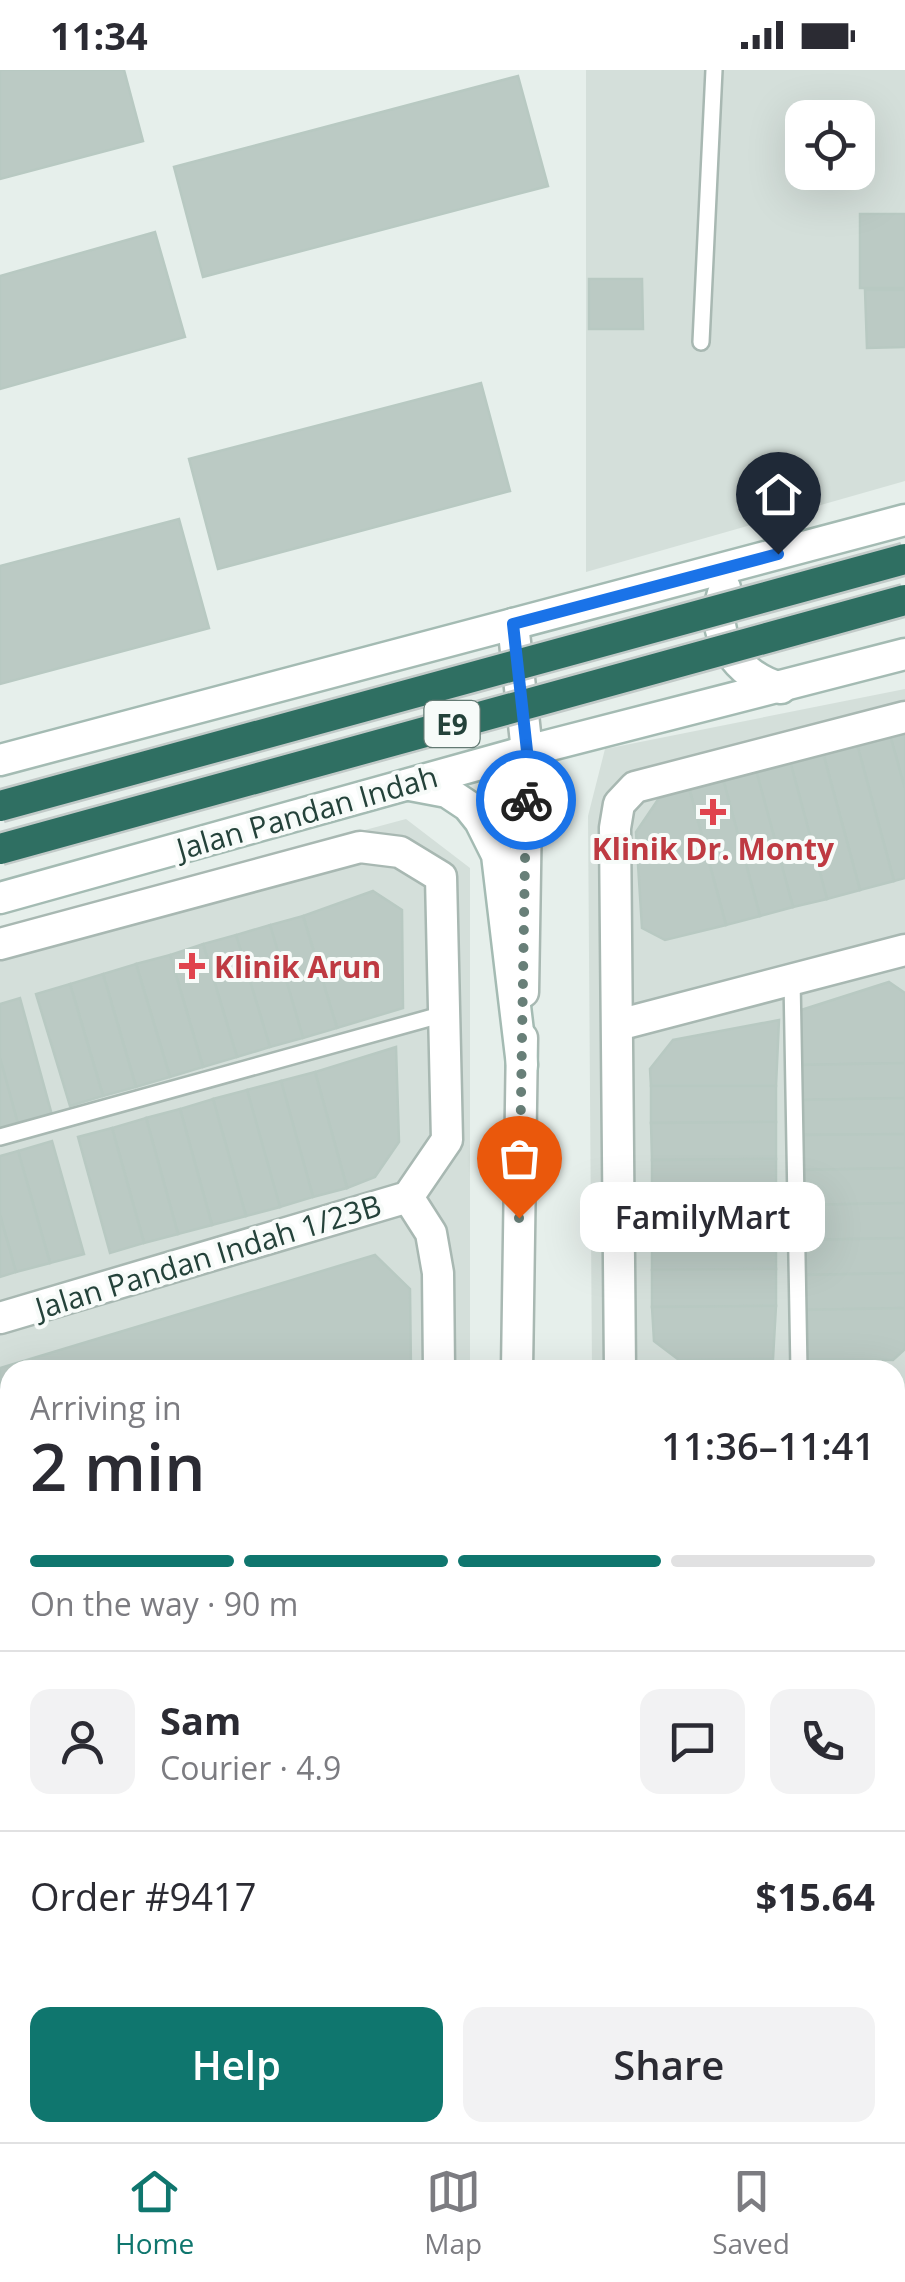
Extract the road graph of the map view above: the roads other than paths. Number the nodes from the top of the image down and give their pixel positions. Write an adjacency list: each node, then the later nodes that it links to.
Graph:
1 (714, 70): 2 (lane)
2 (701, 342)
3 (905, 520): 5 (street)
4 (905, 559): 14 (highway, E9, bridge)
5 (746, 562): 7 (street); 9 (street)
6 (905, 600): 15 (highway, E9, bridge)
7 (513, 624): 11 (street); 12 (street)
8 (905, 654): 9 (street, Jalan Pandan Indah)
9 (781, 688): 11 (street, Jalan Pandan Indah)
10 (905, 717): 21 (street)
11 (527, 751): 13 (street, Jalan Pandan Indah); 22 (street)
12 (0, 760)
13 (407, 784): 16 (street, Jalan Pandan Indah); 22 (street)
14 (0, 806)
15 (0, 849)
16 (0, 898)
17 (0, 944): 20 (street)
18 (905, 950): 19 (street)
19 (792, 979): 21 (street); 29 (lane)
20 (444, 1014): 23 (lane); 24 (street, Jalan Pandan Indah 1/23B)
21 (618, 1025): 28 (street)
22 (522, 1065): 27 (street)
23 (0, 1137)
24 (408, 1196): 25 (street, Jalan Pandan Indah 1/23B); 26 (street)
25 (0, 1318)
26 (438, 1360)
27 (517, 1360)
28 (620, 1360)
29 (799, 1360)

